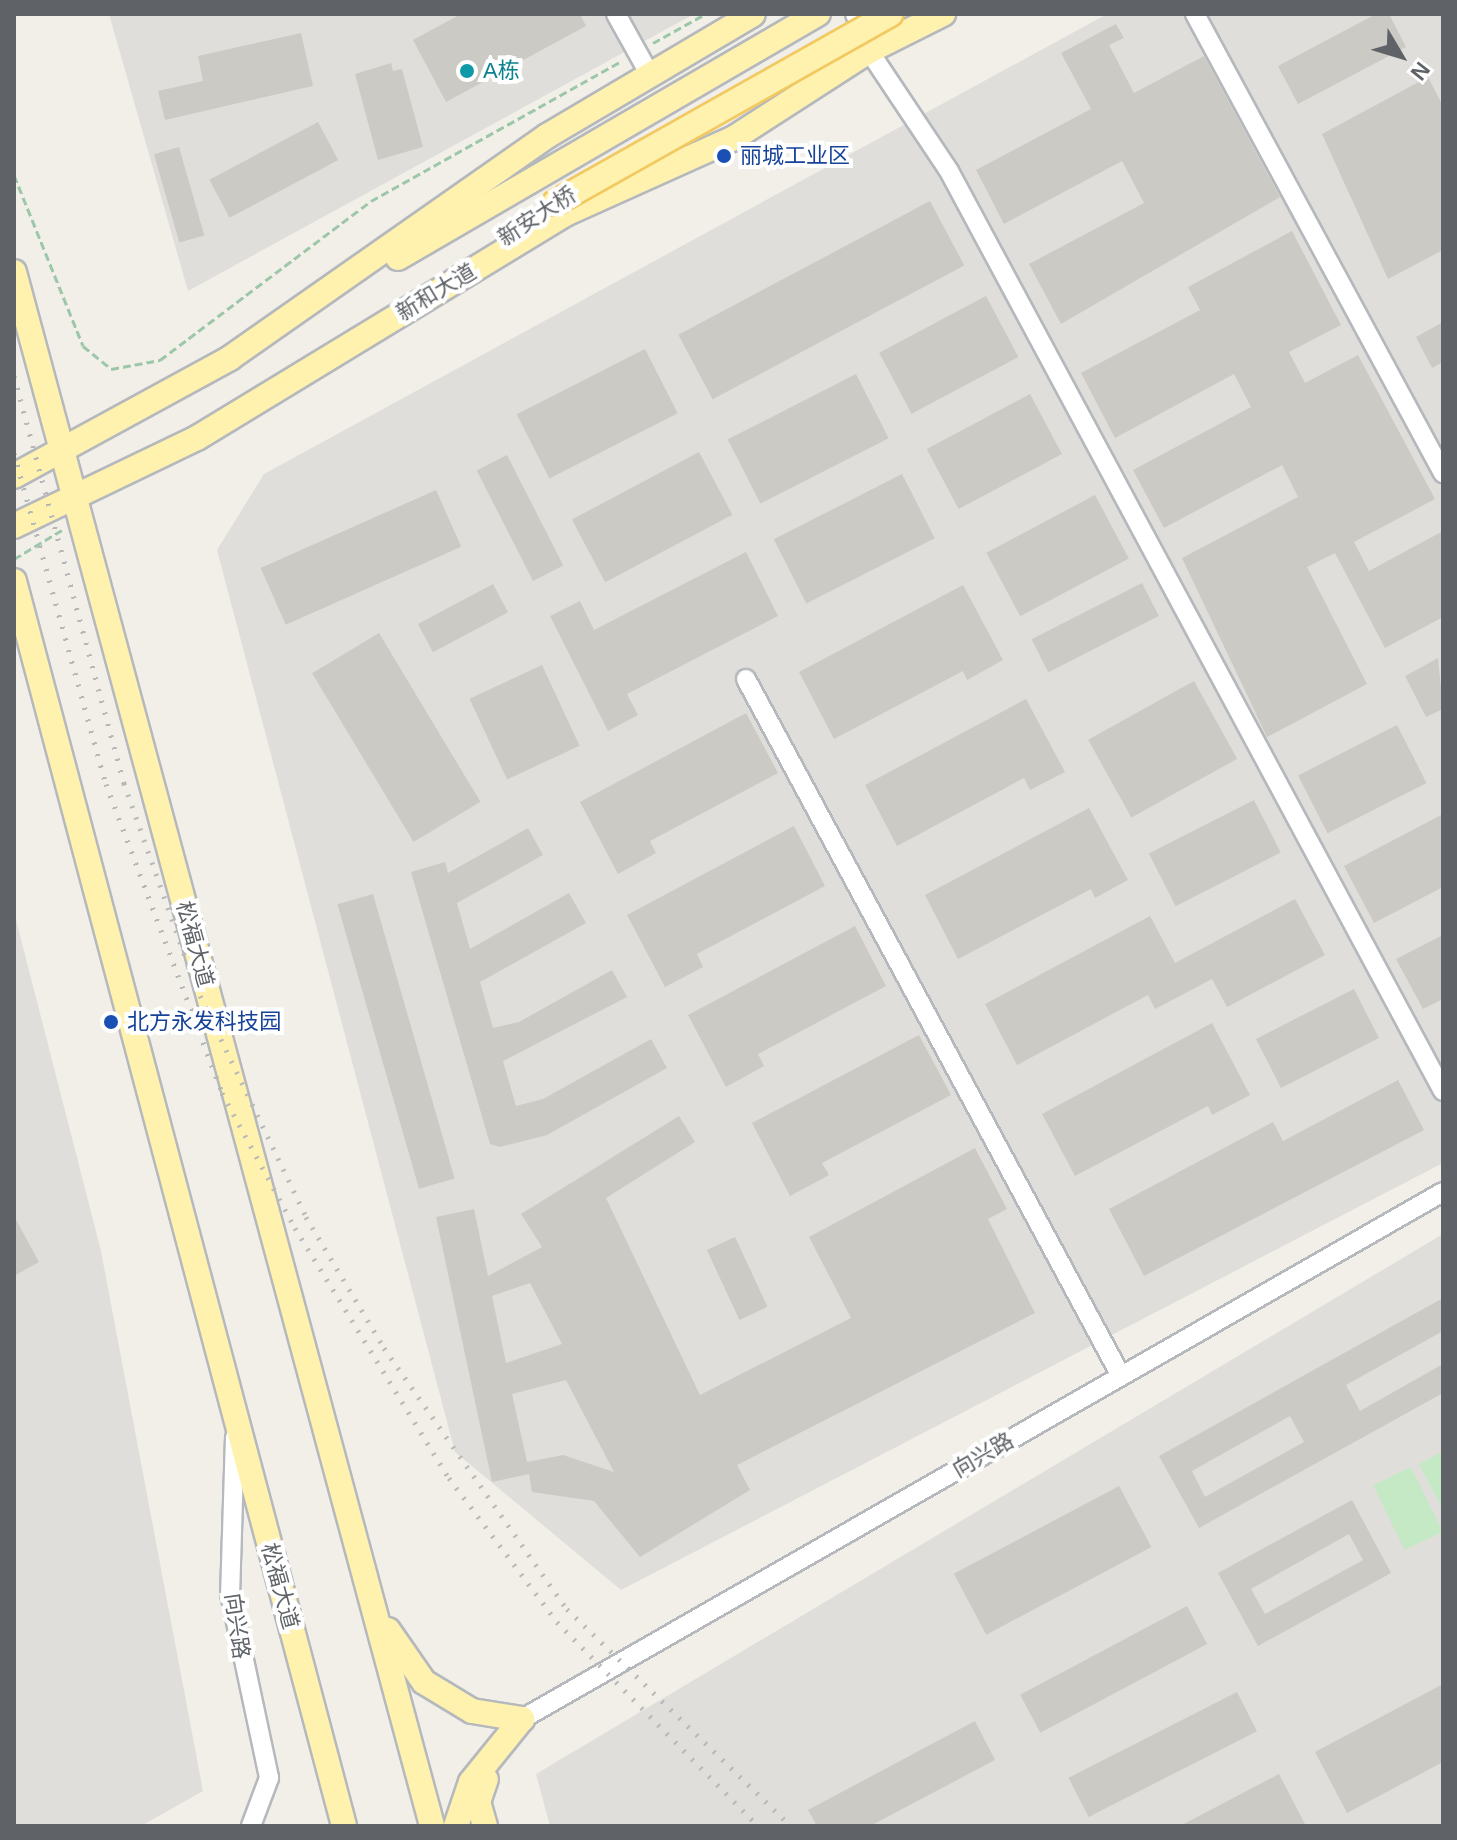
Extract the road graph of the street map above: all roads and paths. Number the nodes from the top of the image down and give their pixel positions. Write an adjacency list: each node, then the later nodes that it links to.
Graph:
1 (616, 14): 10 (street)
2 (705, 14): 10 (path)
3 (753, 14): 11 (main road)
4 (818, 14): 14 (main road, 新安大桥)
5 (855, 14): 9 (street)
6 (890, 14): 15 (main road, 新安大桥, bridge)
7 (943, 14): 9 (main road, 新和大道)
8 (1195, 14): 17 (street)
9 (869, 51): 15 (main road, 新和大道); 25 (street)
10 (637, 52): 11 (street); 12 (path)
11 (650, 75): 14 (main road)
12 (14, 175)
13 (14, 272): 16 (main road, 松福大道)
14 (230, 358): 16 (main road)
15 (197, 438): 19 (main road, 新和大道)
16 (62, 451): 18 (main road); 19 (main road, 松福大道)
17 (1443, 473)
18 (14, 476)
19 (73, 494): 20 (main road, 松福大道); 21 (main road, 新和大道)
20 (79, 520): 22 (path); 29 (main road, 松福大道)
21 (14, 526)
22 (14, 559)
23 (14, 581): 28 (main road, 松福大道)
24 (746, 679): 27 (street)
25 (1443, 1091)
26 (1443, 1192): 27 (street, 向兴路)
27 (1121, 1376): 30 (street, 向兴路)
28 (236, 1418): 32 (street, 向兴路); 33 (main road, 松福大道)
29 (378, 1616): 30 (main road, 松福大道); 34 (main road, 松福大道)
30 (522, 1719): 31 (main road)
31 (495, 1751): 35 (main road); 36 (main road)
32 (251, 1826)
33 (344, 1826)
34 (432, 1826)
35 (456, 1826)
36 (485, 1826)

